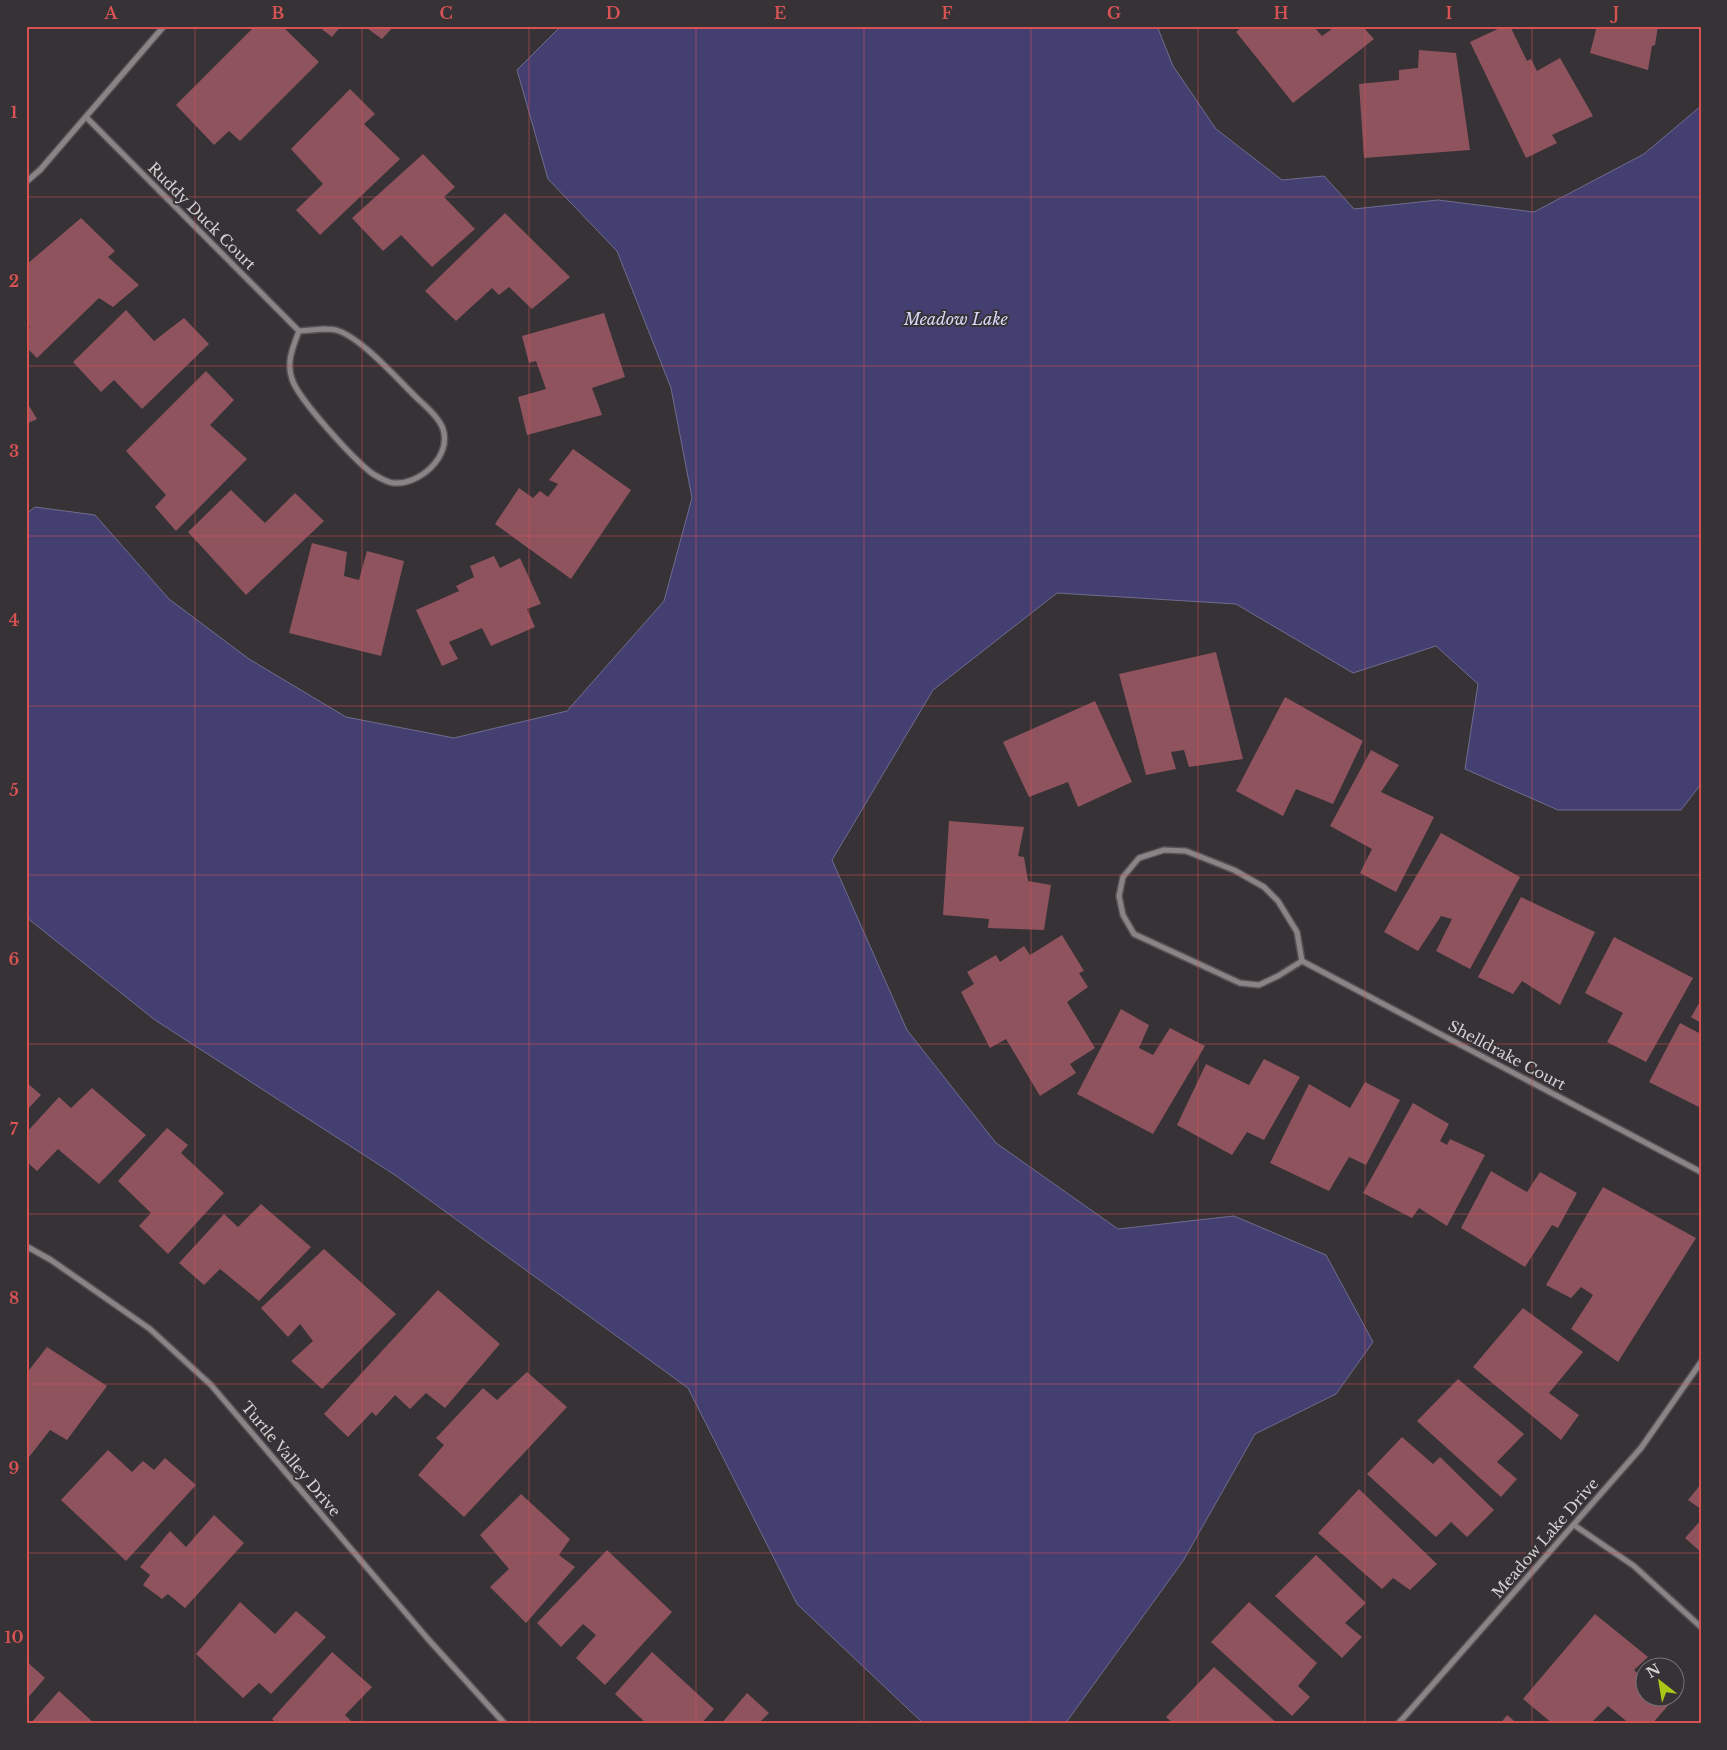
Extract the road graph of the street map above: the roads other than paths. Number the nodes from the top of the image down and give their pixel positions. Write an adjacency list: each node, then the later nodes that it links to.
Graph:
1 (164, 26): 2 (street)
2 (86, 117): 3 (street); 4 (street, Ruddy Duck Court)
3 (26, 182)
4 (300, 332): 4 (street)
5 (1302, 961): 5 (street); 6 (street, Shelldrake Court)
6 (1701, 1172)
7 (27, 1249): 11 (street, Turtle Valley Drive)
8 (1701, 1362): 9 (street, Meadow Lake Drive)
9 (1574, 1524): 10 (street); 12 (street, Meadow Lake Drive)
10 (1701, 1628)
11 (505, 1724)
12 (1398, 1724)

